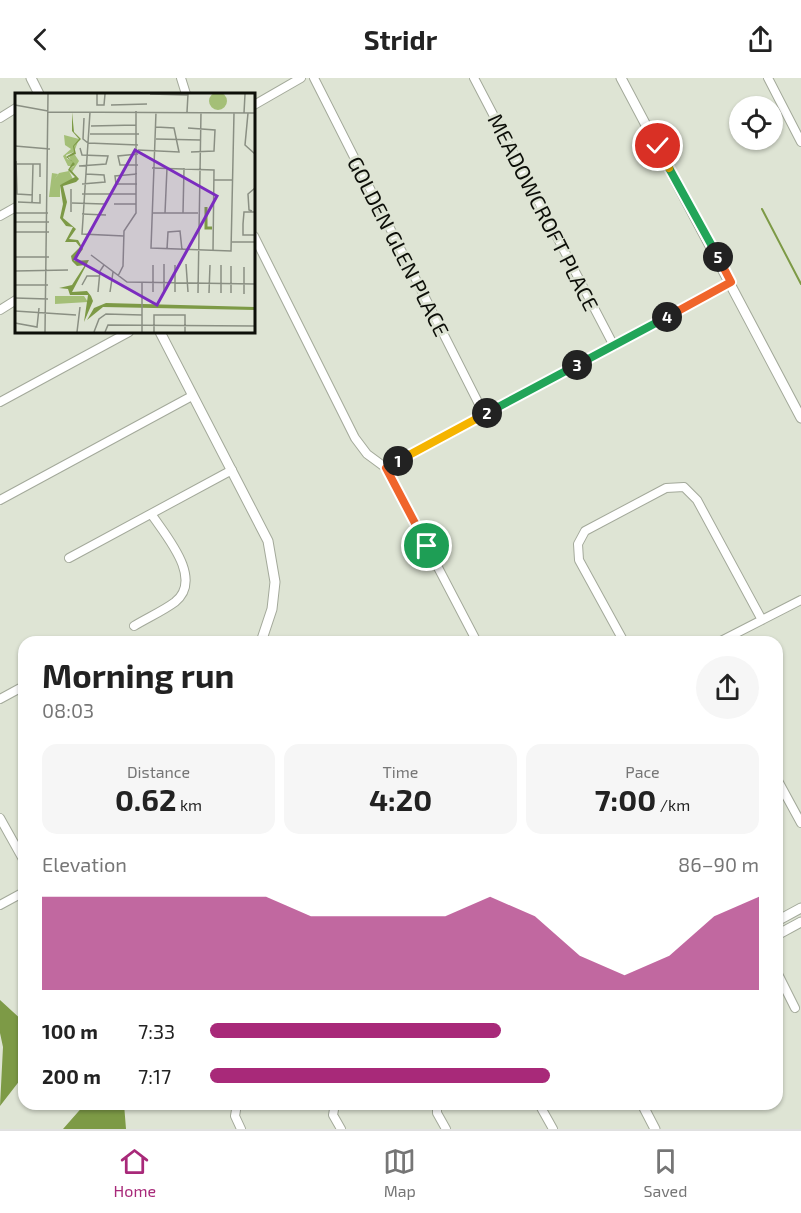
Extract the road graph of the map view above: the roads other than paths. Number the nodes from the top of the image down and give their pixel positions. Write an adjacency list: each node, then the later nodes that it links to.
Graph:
1 (31, 78): 8 (street)
2 (181, 78): 9 (street)
3 (301, 78): 10 (street)
4 (314, 78): 25 (street, GOLDEN GLEN PLACE)
5 (474, 78): 22 (street, MEADOWCROFT PLACE)
6 (621, 78): 17 (street)
7 (768, 78): 13 (street)
8 (38, 93)
9 (186, 93)
10 (255, 104)
11 (15, 109): 12 (street)
12 (0, 118)
13 (801, 142)
14 (15, 208): 15 (street)
15 (0, 216)
16 (255, 238): 27 (street)
17 (731, 282): 22 (street); 26 (street)
18 (15, 301): 19 (street)
19 (0, 310)
20 (127, 333): 24 (street)
21 (160, 333): 23 (street)
22 (614, 346): 25 (street)
23 (192, 396): 28 (street); 29 (street)
24 (0, 402)
25 (484, 414): 27 (street)
26 (801, 418)
27 (386, 468): 36 (street)
28 (232, 470): 30 (street); 35 (street)
29 (0, 500)
30 (152, 515): 31 (street); 34 (street)
31 (69, 558)
32 (801, 600): 33 (street)
33 (762, 620): 37 (street); 38 (street)
34 (134, 626)
35 (263, 636)
36 (474, 636)
37 (621, 636)
38 (731, 636)
39 (18, 689): 40 (street)
40 (0, 699)
41 (783, 790): 43 (street)
42 (0, 818): 44 (street)
43 (801, 823)
44 (18, 850)
45 (18, 896): 46 (street)
46 (0, 906)
47 (801, 908): 48 (street)
48 (783, 918)
49 (801, 922): 50 (street)
50 (783, 932)
51 (783, 984): 52 (street)
52 (795, 1008)
53 (236, 1110): 58 (street)
54 (334, 1110): 59 (street)
55 (437, 1110): 60 (street)
56 (542, 1110): 61 (street)
57 (645, 1110): 62 (street)
58 (240, 1129)
59 (341, 1129)
60 (446, 1129)
61 (553, 1129)
62 (655, 1129)

